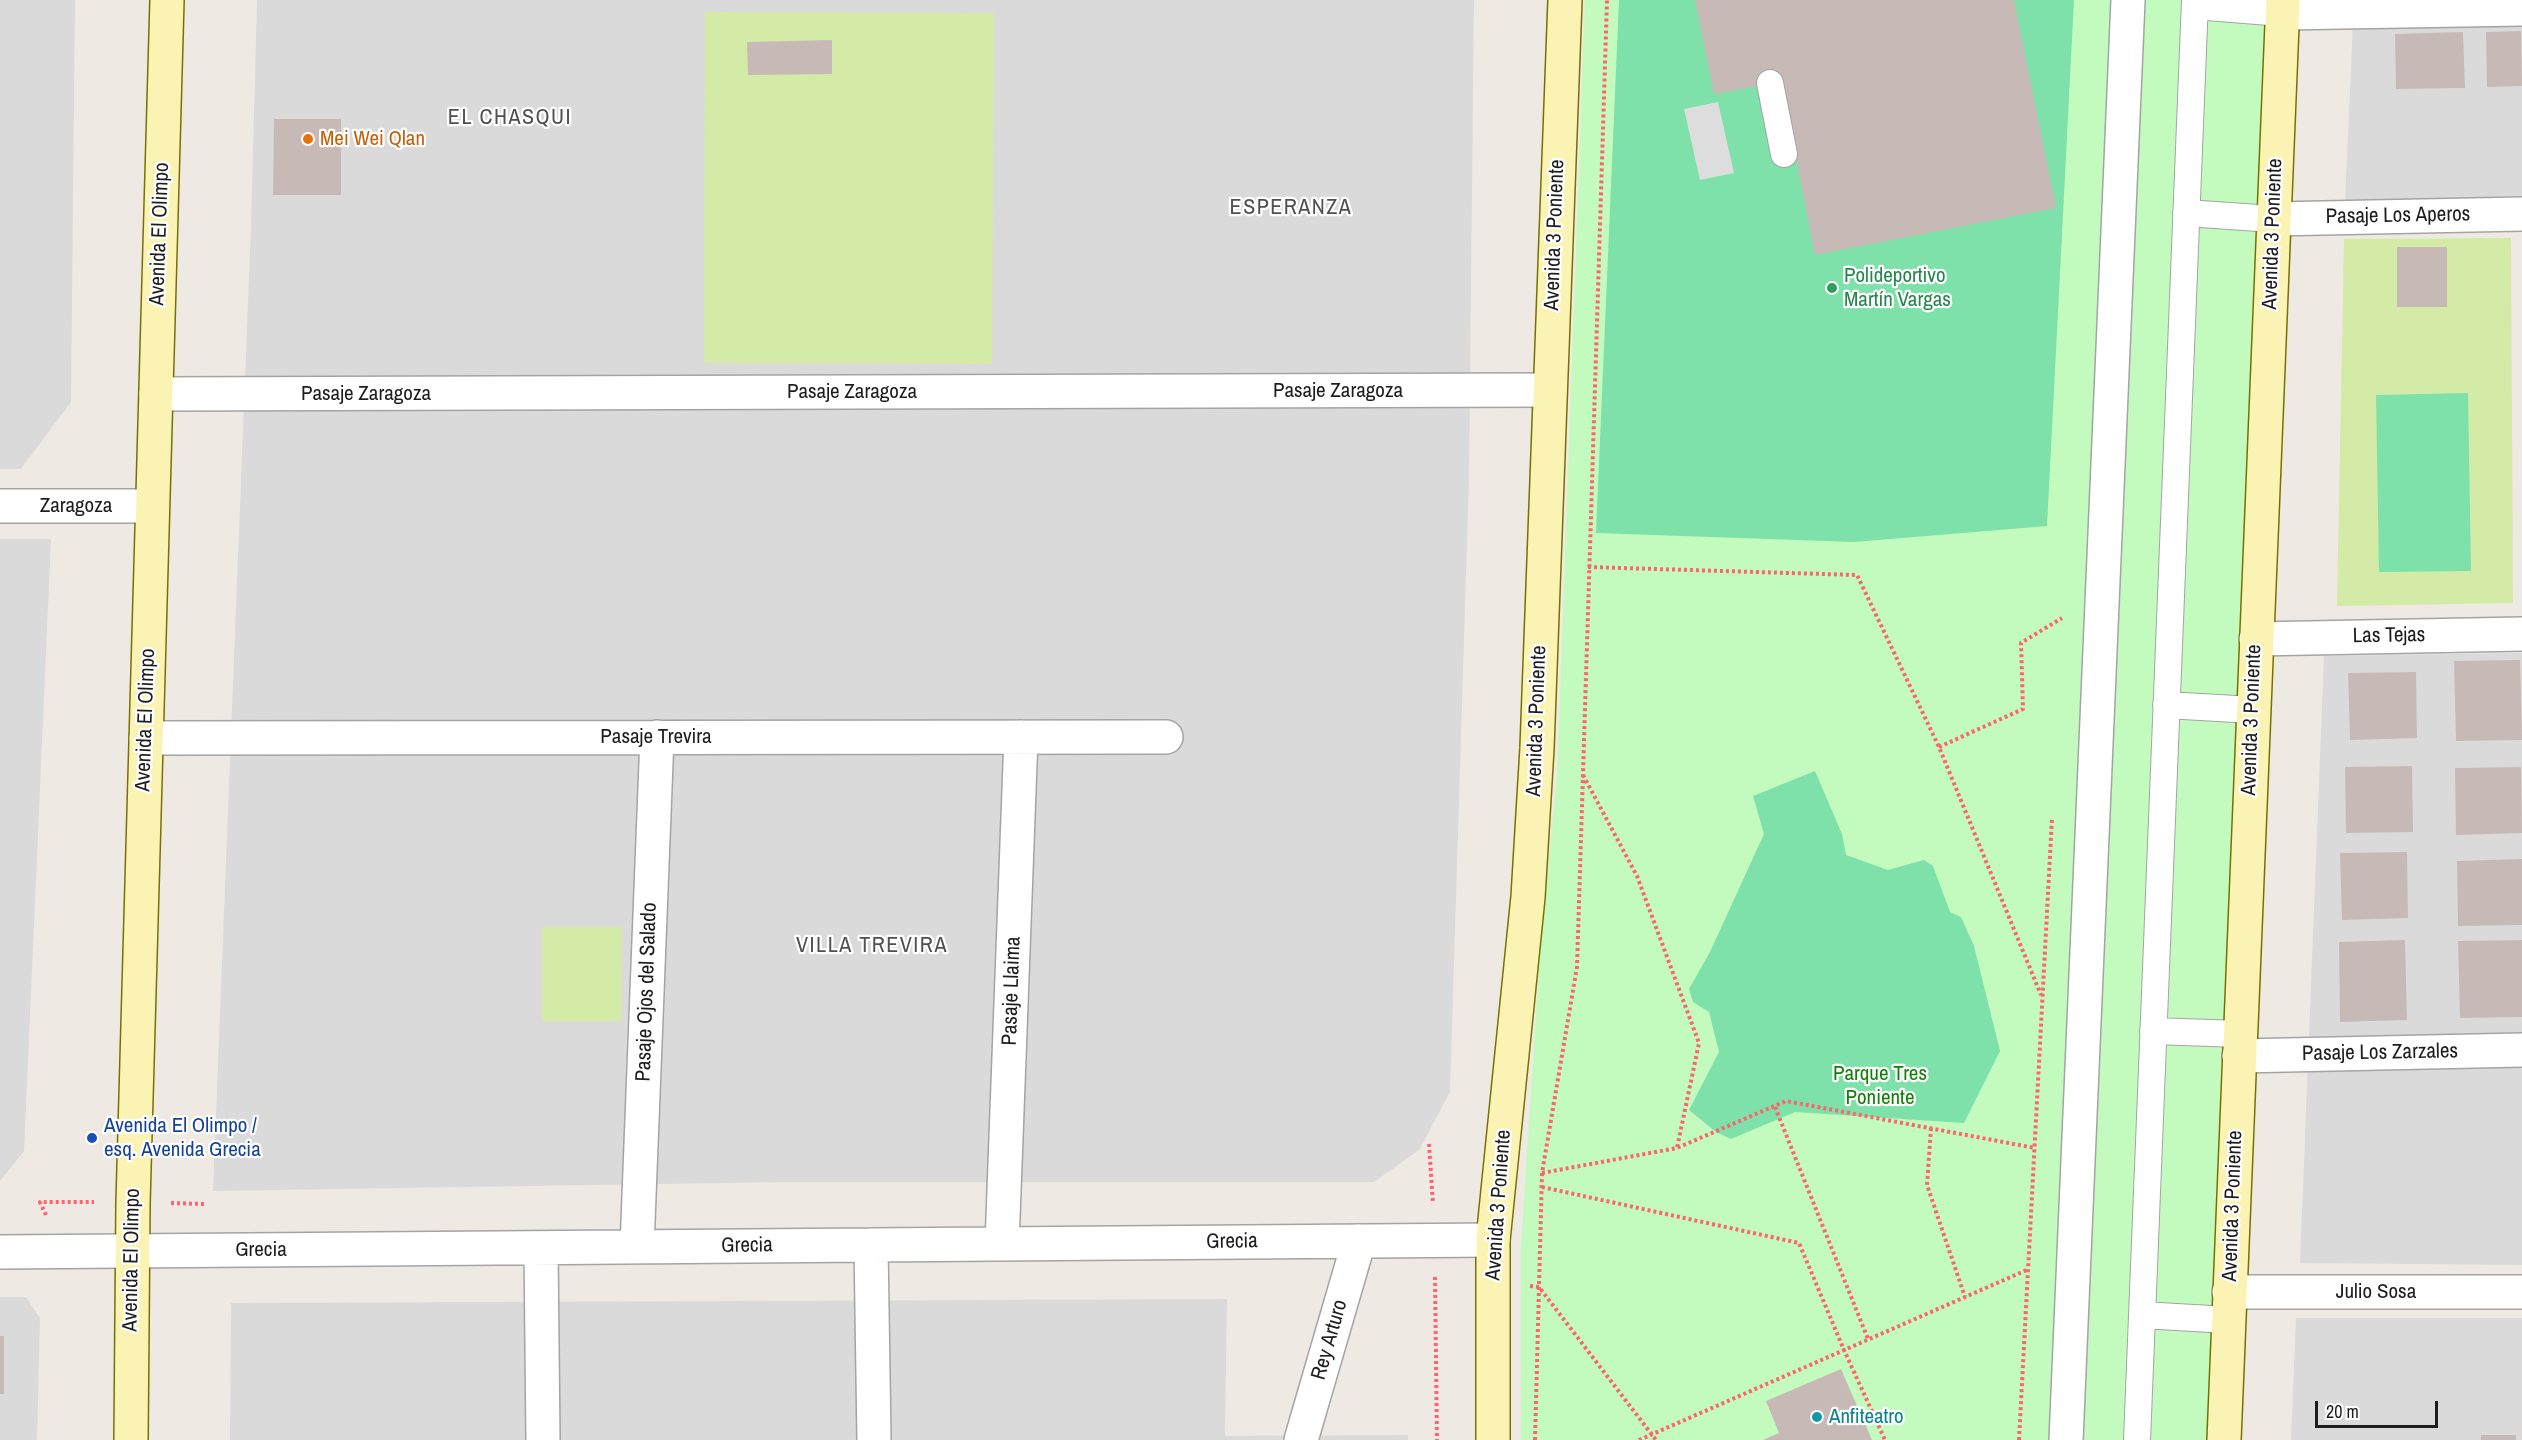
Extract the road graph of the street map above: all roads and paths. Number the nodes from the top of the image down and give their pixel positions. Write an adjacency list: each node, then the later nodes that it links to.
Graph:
1 (167, 0): 13 (main road, Avenida El Olimpo)
2 (1565, 0): 12 (main road, Avenida 3 Poniente)
3 (2128, 0): 36 (street)
4 (2195, 3): 5 (lane); 9 (lane)
5 (2282, 6): 6 (street); 11 (main road, Avenida 3 Poniente)
6 (2522, 9)
7 (1770, 83): 8 (lane)
8 (1784, 154)
9 (2186, 213): 11 (lane); 20 (lane)
10 (2522, 214): 11 (street, Pasaje Los Aperos)
11 (2273, 219): 19 (main road, Avenida 3 Poniente)
12 (1549, 390): 13 (street, Pasaje Zaragoza); 40 (main road, Avenida 3 Poniente)
13 (156, 394): 15 (main road, Avenida El Olimpo)
14 (0, 506): 15 (street, Zaragoza)
15 (152, 506): 25 (main road, Avenida El Olimpo)
16 (1588, 567): 26 (path)
17 (2062, 618): 26 (path)
18 (2522, 634): 19 (street, Las Tejas)
19 (2256, 639): 21 (main road, Avenida 3 Poniente)
20 (2166, 705): 21 (lane); 29 (lane)
21 (2253, 710): 30 (main road, Avenida 3 Poniente)
22 (657, 737): 23 (street, Pasaje Trevira); 25 (street, Pasaje Trevira); 44 (street, Pasaje Ojos del Salado)
23 (1021, 737): 24 (street, Pasaje Trevira); 42 (street, Pasaje Llaima)
24 (1166, 737)
25 (146, 738): 46 (main road, Avenida El Olimpo)
26 (1939, 747): 28 (path)
27 (1583, 775): 35 (path)
28 (2042, 997)
29 (2153, 1031): 30 (lane); 53 (lane)
30 (2239, 1045): 31 (street, Pasaje Los Zarzales); 52 (main road, Avenida 3 Poniente)
31 (2522, 1050)
32 (1775, 1107): 33 (path); 35 (path); 54 (path)
33 (1930, 1128): 36 (path); 51 (path)
34 (1429, 1144): 39 (path)
35 (1677, 1148): 37 (path)
36 (2078, 1153): 48 (street)
37 (1542, 1173)
38 (1542, 1187): 55 (path)
39 (1434, 1240): 40 (street, Grecia); 41 (street, Grecia); 61 (path)
40 (1493, 1240): 62 (main road, Avenida 3 Poniente)
41 (1359, 1241): 42 (street, Grecia); 60 (street, Rey Arturo)
42 (1002, 1244): 43 (street, Grecia)
43 (871, 1245): 44 (street, Grecia); 59 (street)
44 (637, 1247): 45 (street, Grecia)
45 (541, 1248): 46 (street, Grecia); 58 (street)
46 (132, 1250): 47 (street, Grecia); 57 (main road, Avenida El Olimpo)
47 (0, 1252)
48 (2073, 1269): 51 (path); 66 (street)
49 (1539, 1287): 56 (path)
50 (2522, 1292): 52 (street, Julio Sosa)
51 (1965, 1297): 54 (path)
52 (2229, 1306): 53 (lane); 68 (main road, Avenida 3 Poniente)
53 (2142, 1315): 67 (lane)
54 (1868, 1339): 55 (path)
55 (1844, 1350): 56 (path); 65 (path)
56 (1653, 1434): 63 (path); 64 (path)
57 (131, 1440)
58 (543, 1440)
59 (874, 1440)
60 (1300, 1440)
61 (1437, 1440)
62 (1493, 1440)
63 (1639, 1440)
64 (1656, 1440)
65 (1885, 1440)
66 (2066, 1440)
67 (2137, 1440)
68 (2224, 1440)

